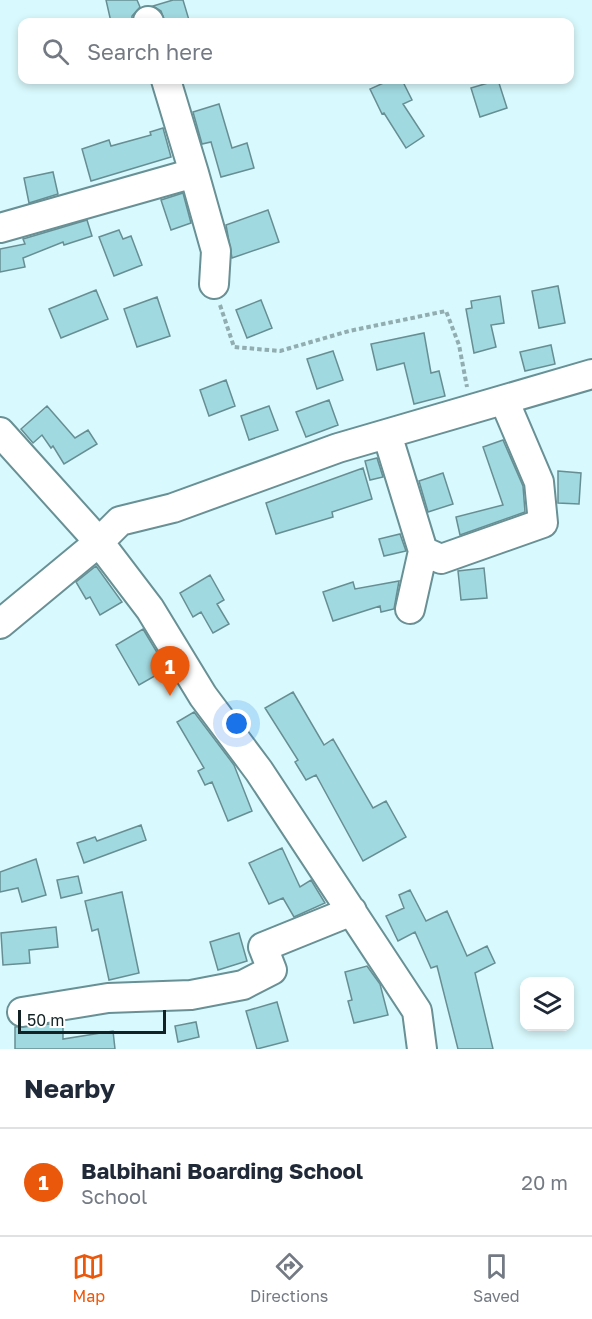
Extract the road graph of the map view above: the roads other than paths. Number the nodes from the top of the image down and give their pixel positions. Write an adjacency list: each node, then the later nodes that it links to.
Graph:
1 (167, 84): 2 (street)
2 (194, 174): 3 (street); 4 (street)
3 (0, 228)
4 (214, 284)
5 (592, 374): 6 (street)
6 (504, 400): 8 (street); 10 (street)
7 (0, 432): 9 (street)
8 (387, 434): 9 (street); 10 (street)
9 (99, 542): 12 (street); 13 (street)
10 (423, 551): 11 (street)
11 (410, 609)
12 (0, 624)
13 (352, 911): 14 (street); 15 (street)
14 (22, 1012)
15 (422, 1049)

